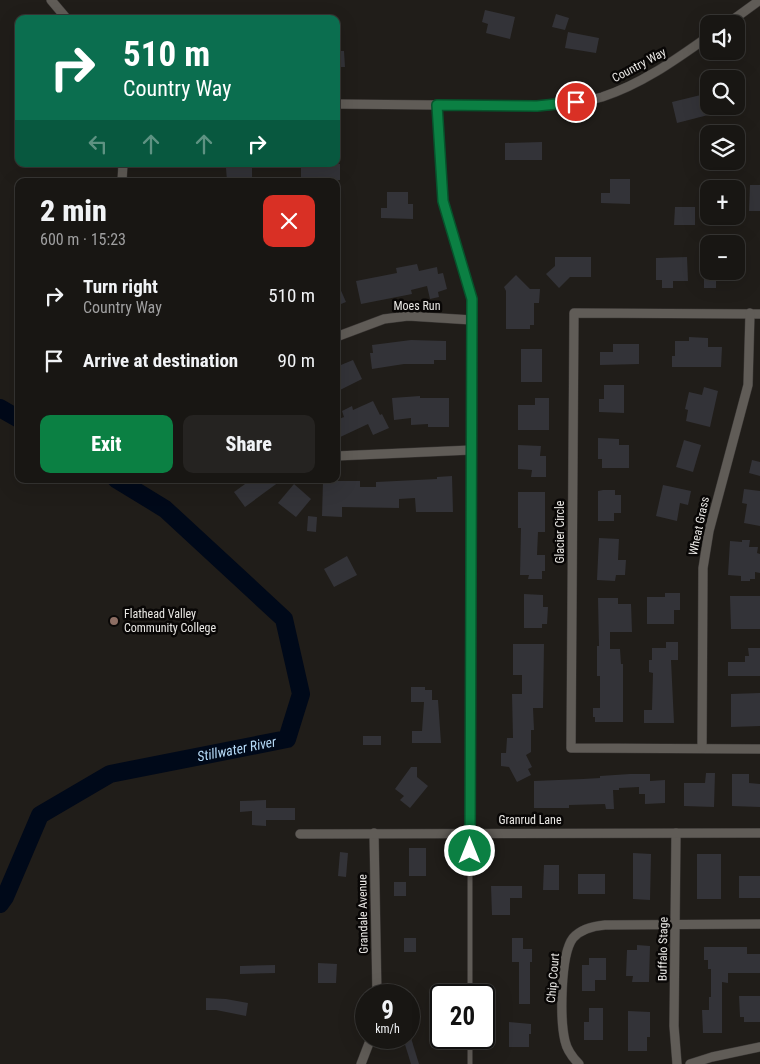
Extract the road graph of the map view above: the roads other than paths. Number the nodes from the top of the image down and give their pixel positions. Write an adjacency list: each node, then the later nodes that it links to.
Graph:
1 (51, 0): 3 (street)
2 (760, 0): 4 (street)
3 (64, 15)
4 (739, 15)
5 (700, 42): 7 (street, Country Way)
6 (340, 104): 7 (street, Country Way)
7 (437, 105): 9 (street)
8 (755, 314): 13 (street, Wheat Grass); 13 (street, Glacier Circle)
9 (472, 320): 10 (street, Moes Run); 11 (street)
10 (340, 336)
11 (471, 450): 12 (street); 16 (street)
12 (340, 456)
13 (702, 748): 14 (street, Glacier Circle)
14 (760, 749)
15 (374, 833): 16 (street, Granrud Lane); 19 (street, Granrud Lane); 22 (street, Grandale Avenue)
16 (470, 833): 17 (street, Granrud Lane); 23 (lane)
17 (676, 833): 18 (street, Granrud Lane); 21 (street, Buffalo Stage)
18 (760, 833)
19 (300, 834)
20 (760, 924): 21 (street, Chip Court)
21 (676, 925): 29 (street, Chip Court); 30 (street, Buffalo Stage)
22 (377, 984)
23 (470, 984)
24 (760, 1047): 31 (street)
25 (366, 1049): 27 (street)
26 (470, 1049): 28 (lane)
27 (361, 1064)
28 (470, 1064)
29 (578, 1064)
30 (677, 1064)
31 (690, 1064)

